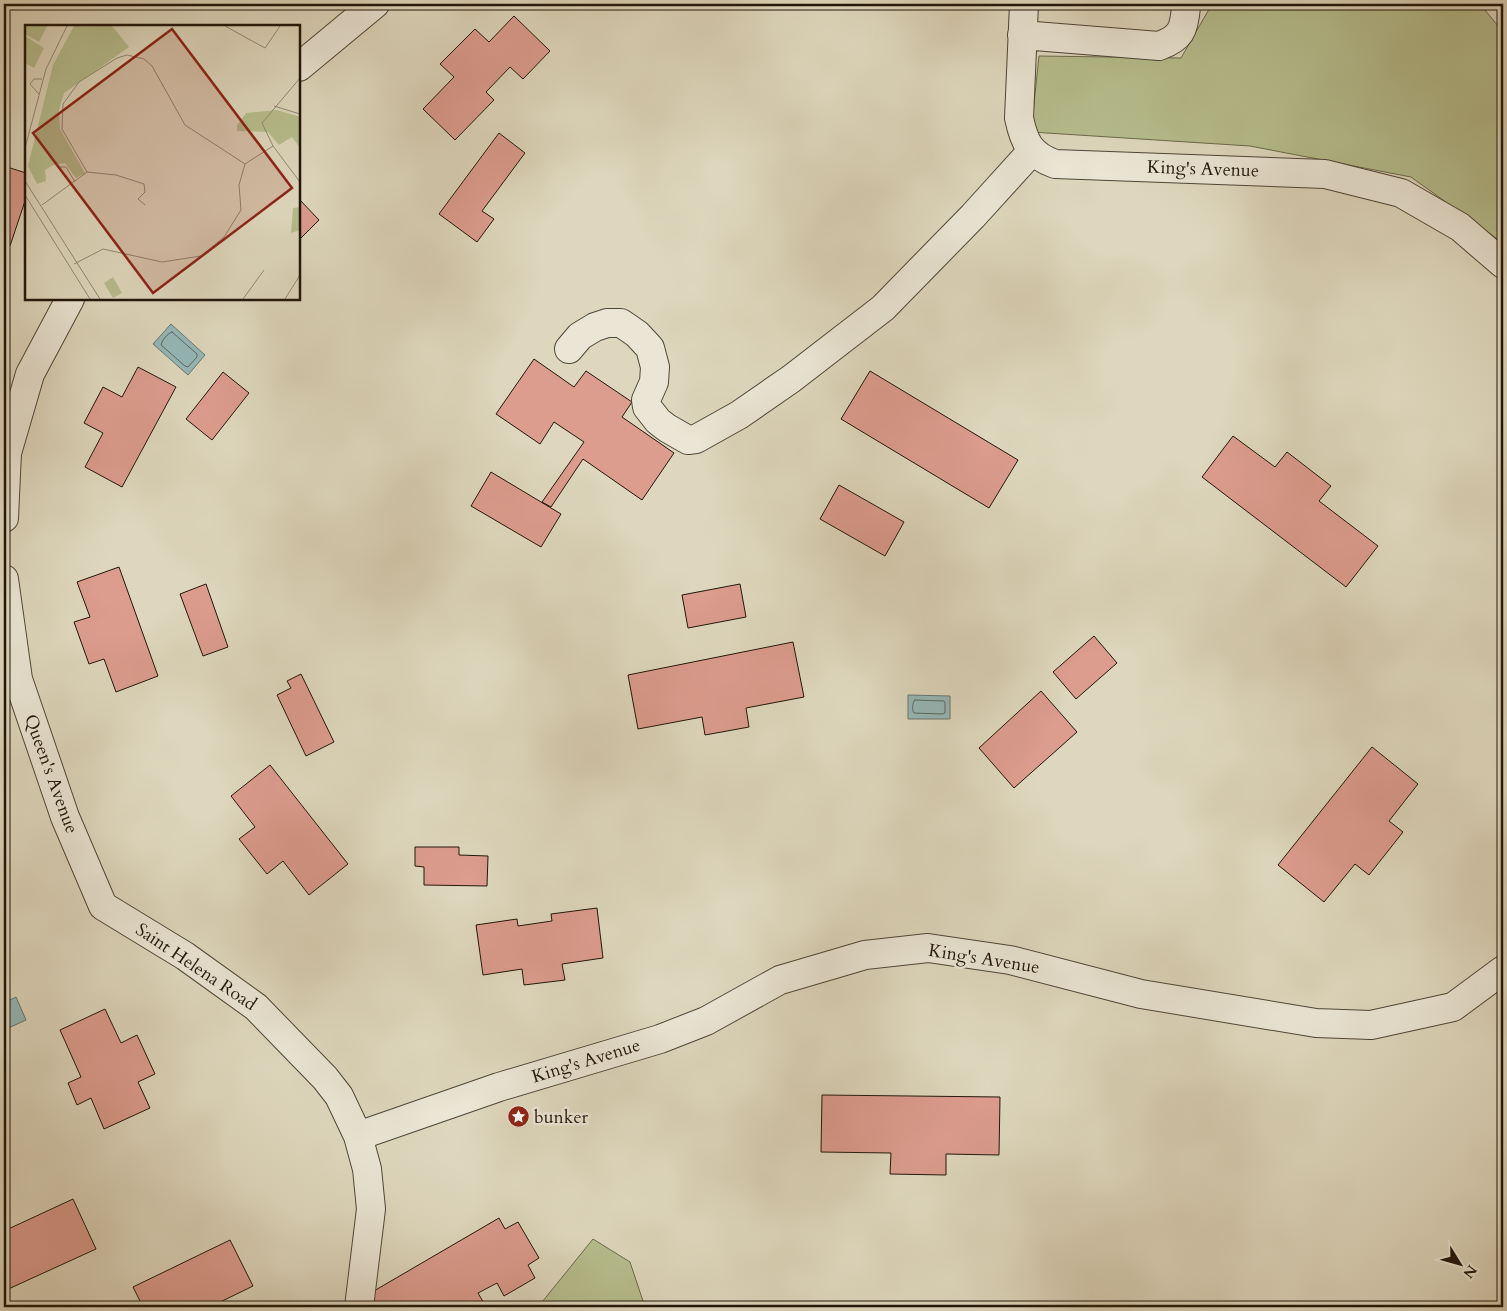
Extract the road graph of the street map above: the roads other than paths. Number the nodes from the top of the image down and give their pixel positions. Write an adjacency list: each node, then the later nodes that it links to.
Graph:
1 (375, 4): 5 (street)
2 (1024, 4): 4 (street)
3 (1186, 7): 4 (street)
4 (1022, 35): 6 (street)
5 (300, 66)
6 (1032, 151): 7 (street, King's Avenue); 9 (street)
7 (1503, 264)
8 (69, 300): 10 (street)
9 (569, 349)
10 (4, 518)
11 (4, 580): 12 (street, Queen's Avenue)
12 (103, 906): 14 (street, Saint Helena Road)
13 (1503, 970): 14 (street, King's Avenue)
14 (358, 1136): 15 (street, Saint Helena Road)
15 (360, 1307)

